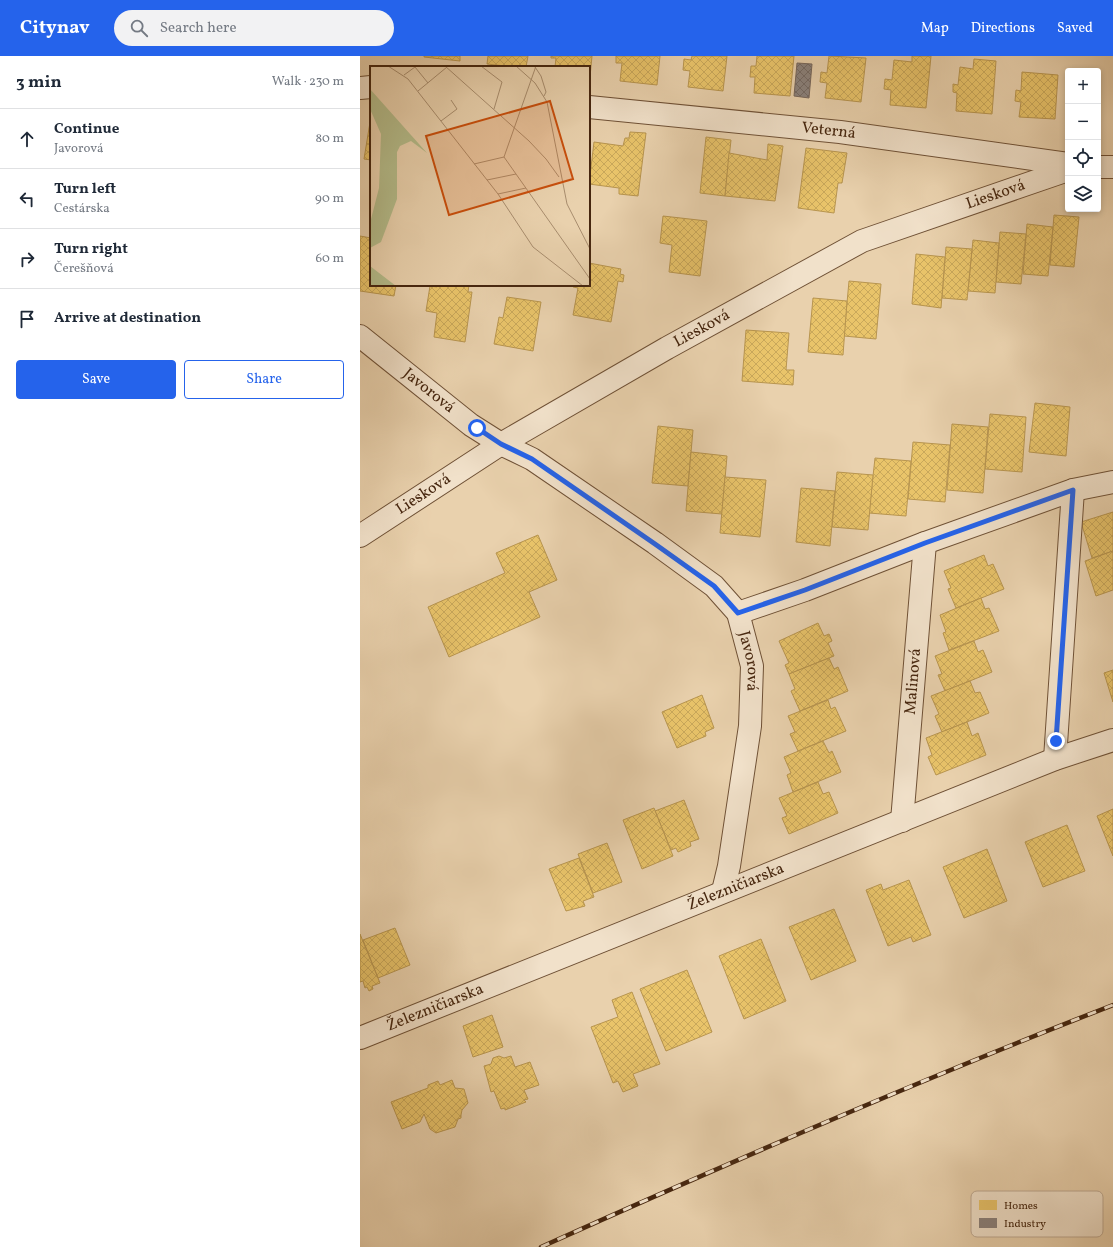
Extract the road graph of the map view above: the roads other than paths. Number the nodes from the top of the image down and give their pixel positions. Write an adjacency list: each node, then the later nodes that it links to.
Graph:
1 (370, 87): 2 (street)
2 (360, 88)
3 (590, 108): 4 (street, Veterná)
4 (1065, 164)
5 (1101, 167): 6 (street)
6 (1113, 167)
7 (1065, 171): 9 (street, Liesková)
8 (360, 336): 9 (street, Javorová)
9 (501, 444): 12 (street, Liesková); 14 (street, Javorová)
10 (1113, 482): 11 (street)
11 (1073, 490): 13 (street); 16 (street)
12 (360, 536)
13 (925, 543): 14 (street); 17 (street, Malinová)
14 (738, 613): 18 (street, Javorová)
15 (1113, 740): 16 (street, Železničiarska)
16 (1055, 759): 17 (street, Železničiarska)
17 (902, 820): 18 (street, Železničiarska)
18 (723, 891): 19 (street, Železničiarska)
19 (360, 1038)

